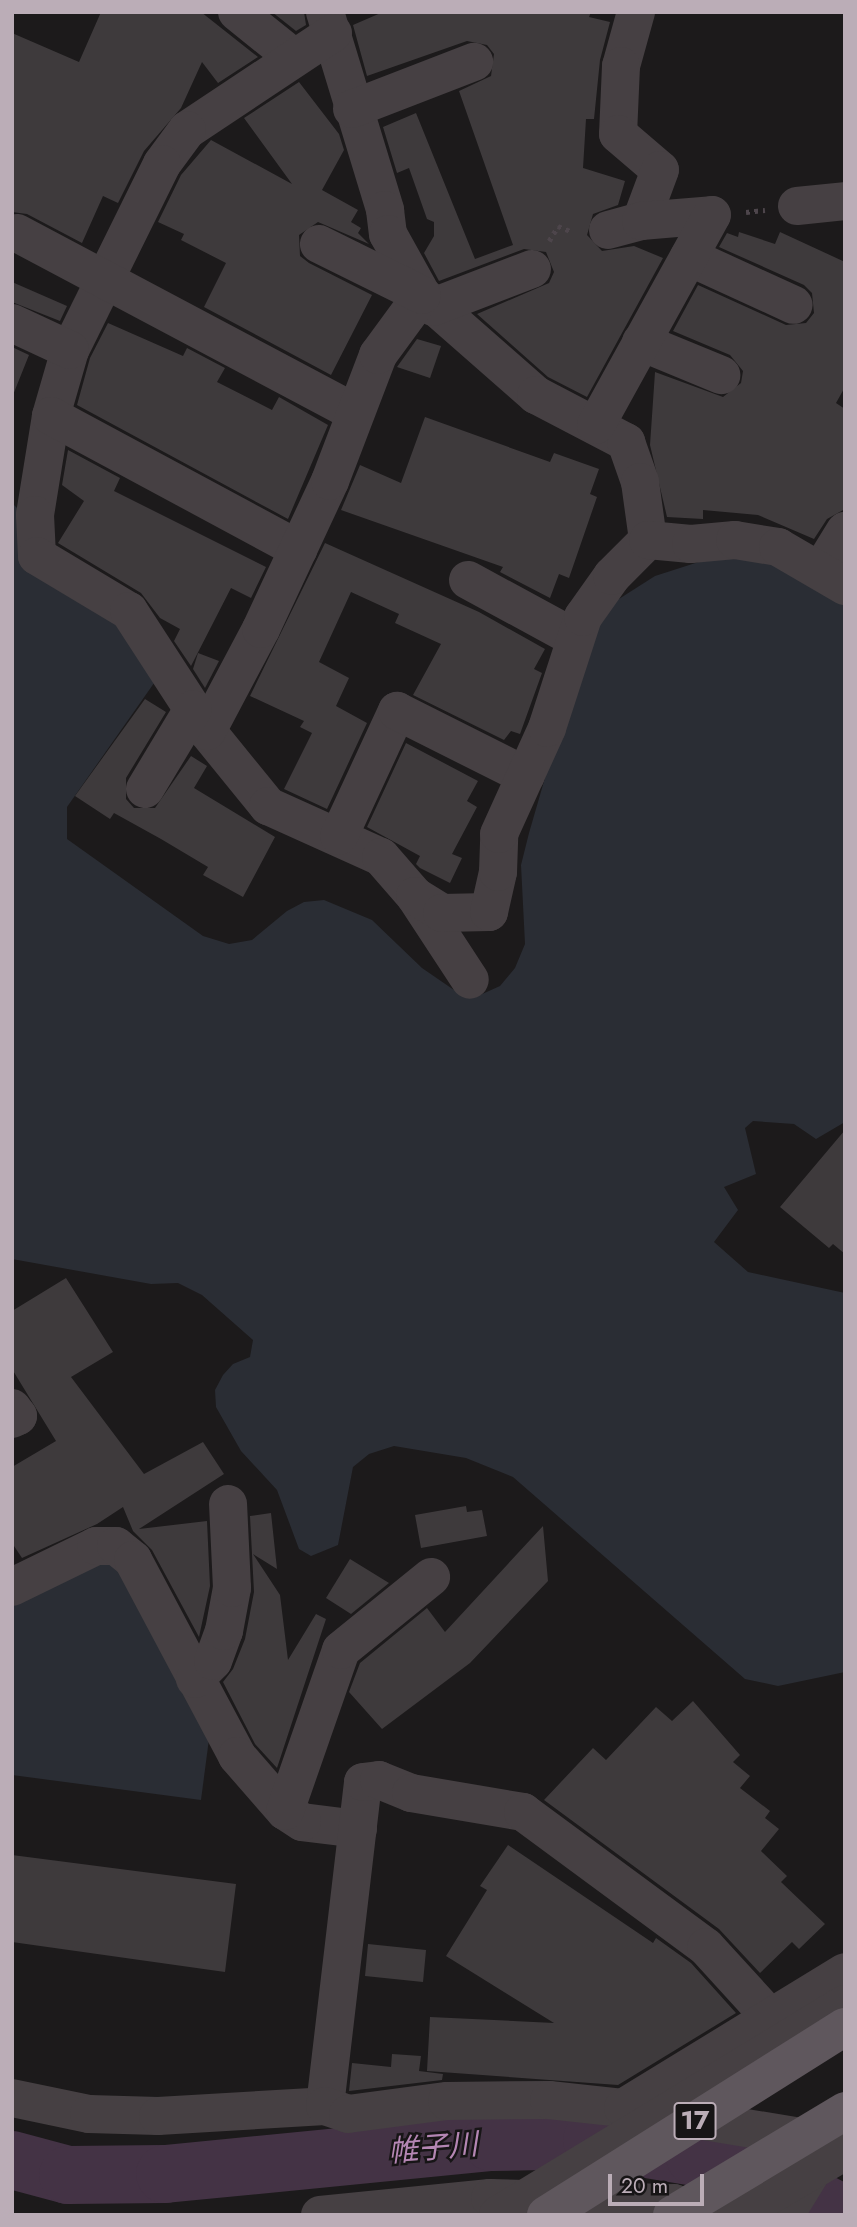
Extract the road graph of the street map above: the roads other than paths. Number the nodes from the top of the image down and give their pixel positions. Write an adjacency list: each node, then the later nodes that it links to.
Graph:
1 (237, 12): 4 (street)
2 (636, 12): 11 (street)
3 (329, 23): 4 (street); 6 (street)
4 (293, 57): 13 (street)
5 (474, 62): 6 (street)
6 (352, 109): 14 (street)
7 (845, 201): 8 (street)
8 (797, 206)
9 (17, 233): 13 (street)
10 (319, 244): 14 (street)
11 (689, 257): 15 (street); 17 (street)
12 (532, 268): 14 (street)
13 (103, 278): 18 (street); 20 (street)
14 (427, 301): 20 (street); 22 (street)
15 (794, 306)
16 (12, 323): 18 (street)
17 (641, 342): 19 (street); 22 (street)
18 (70, 350): 21 (street)
19 (721, 375)
20 (354, 412): 26 (street)
21 (51, 416): 23 (street); 26 (street)
22 (596, 425): 25 (street)
23 (24, 504): 30 (street)
24 (845, 531): 27 (street)
25 (648, 540): 27 (street); 29 (street)
26 (298, 549): 30 (street)
27 (833, 578)
28 (468, 580): 29 (street)
29 (575, 638): 31 (street)
30 (200, 720): 32 (street); 33 (street)
31 (526, 776): 33 (street); 34 (street)
32 (145, 789)
33 (340, 836): 34 (street)
34 (415, 896): 35 (street)
35 (470, 980)
36 (12, 1408): 37 (street)
37 (12, 1419)
38 (228, 1504): 41 (street)
39 (431, 1577): 42 (street)
40 (14, 1582): 41 (street)
41 (195, 1679): 42 (street)
42 (285, 1811): 43 (street)
43 (358, 1829): 46 (street); 49 (street)
44 (845, 1972): 46 (street)
45 (845, 2004): 53 (street, bridge)
46 (769, 2017): 50 (street)
47 (845, 2027): 54 (main road, 17, bridge)
48 (12, 2098): 49 (street)
49 (325, 2106): 50 (street)
50 (623, 2108): 51 (street)
51 (836, 2141): 55 (main road, 17, bridge); 57 (street, bridge); 58 (street, bridge)
52 (320, 2215): 56 (street)
53 (498, 2215)
54 (546, 2215)
55 (672, 2215)
56 (703, 2215)
57 (736, 2215)
58 (785, 2215)

